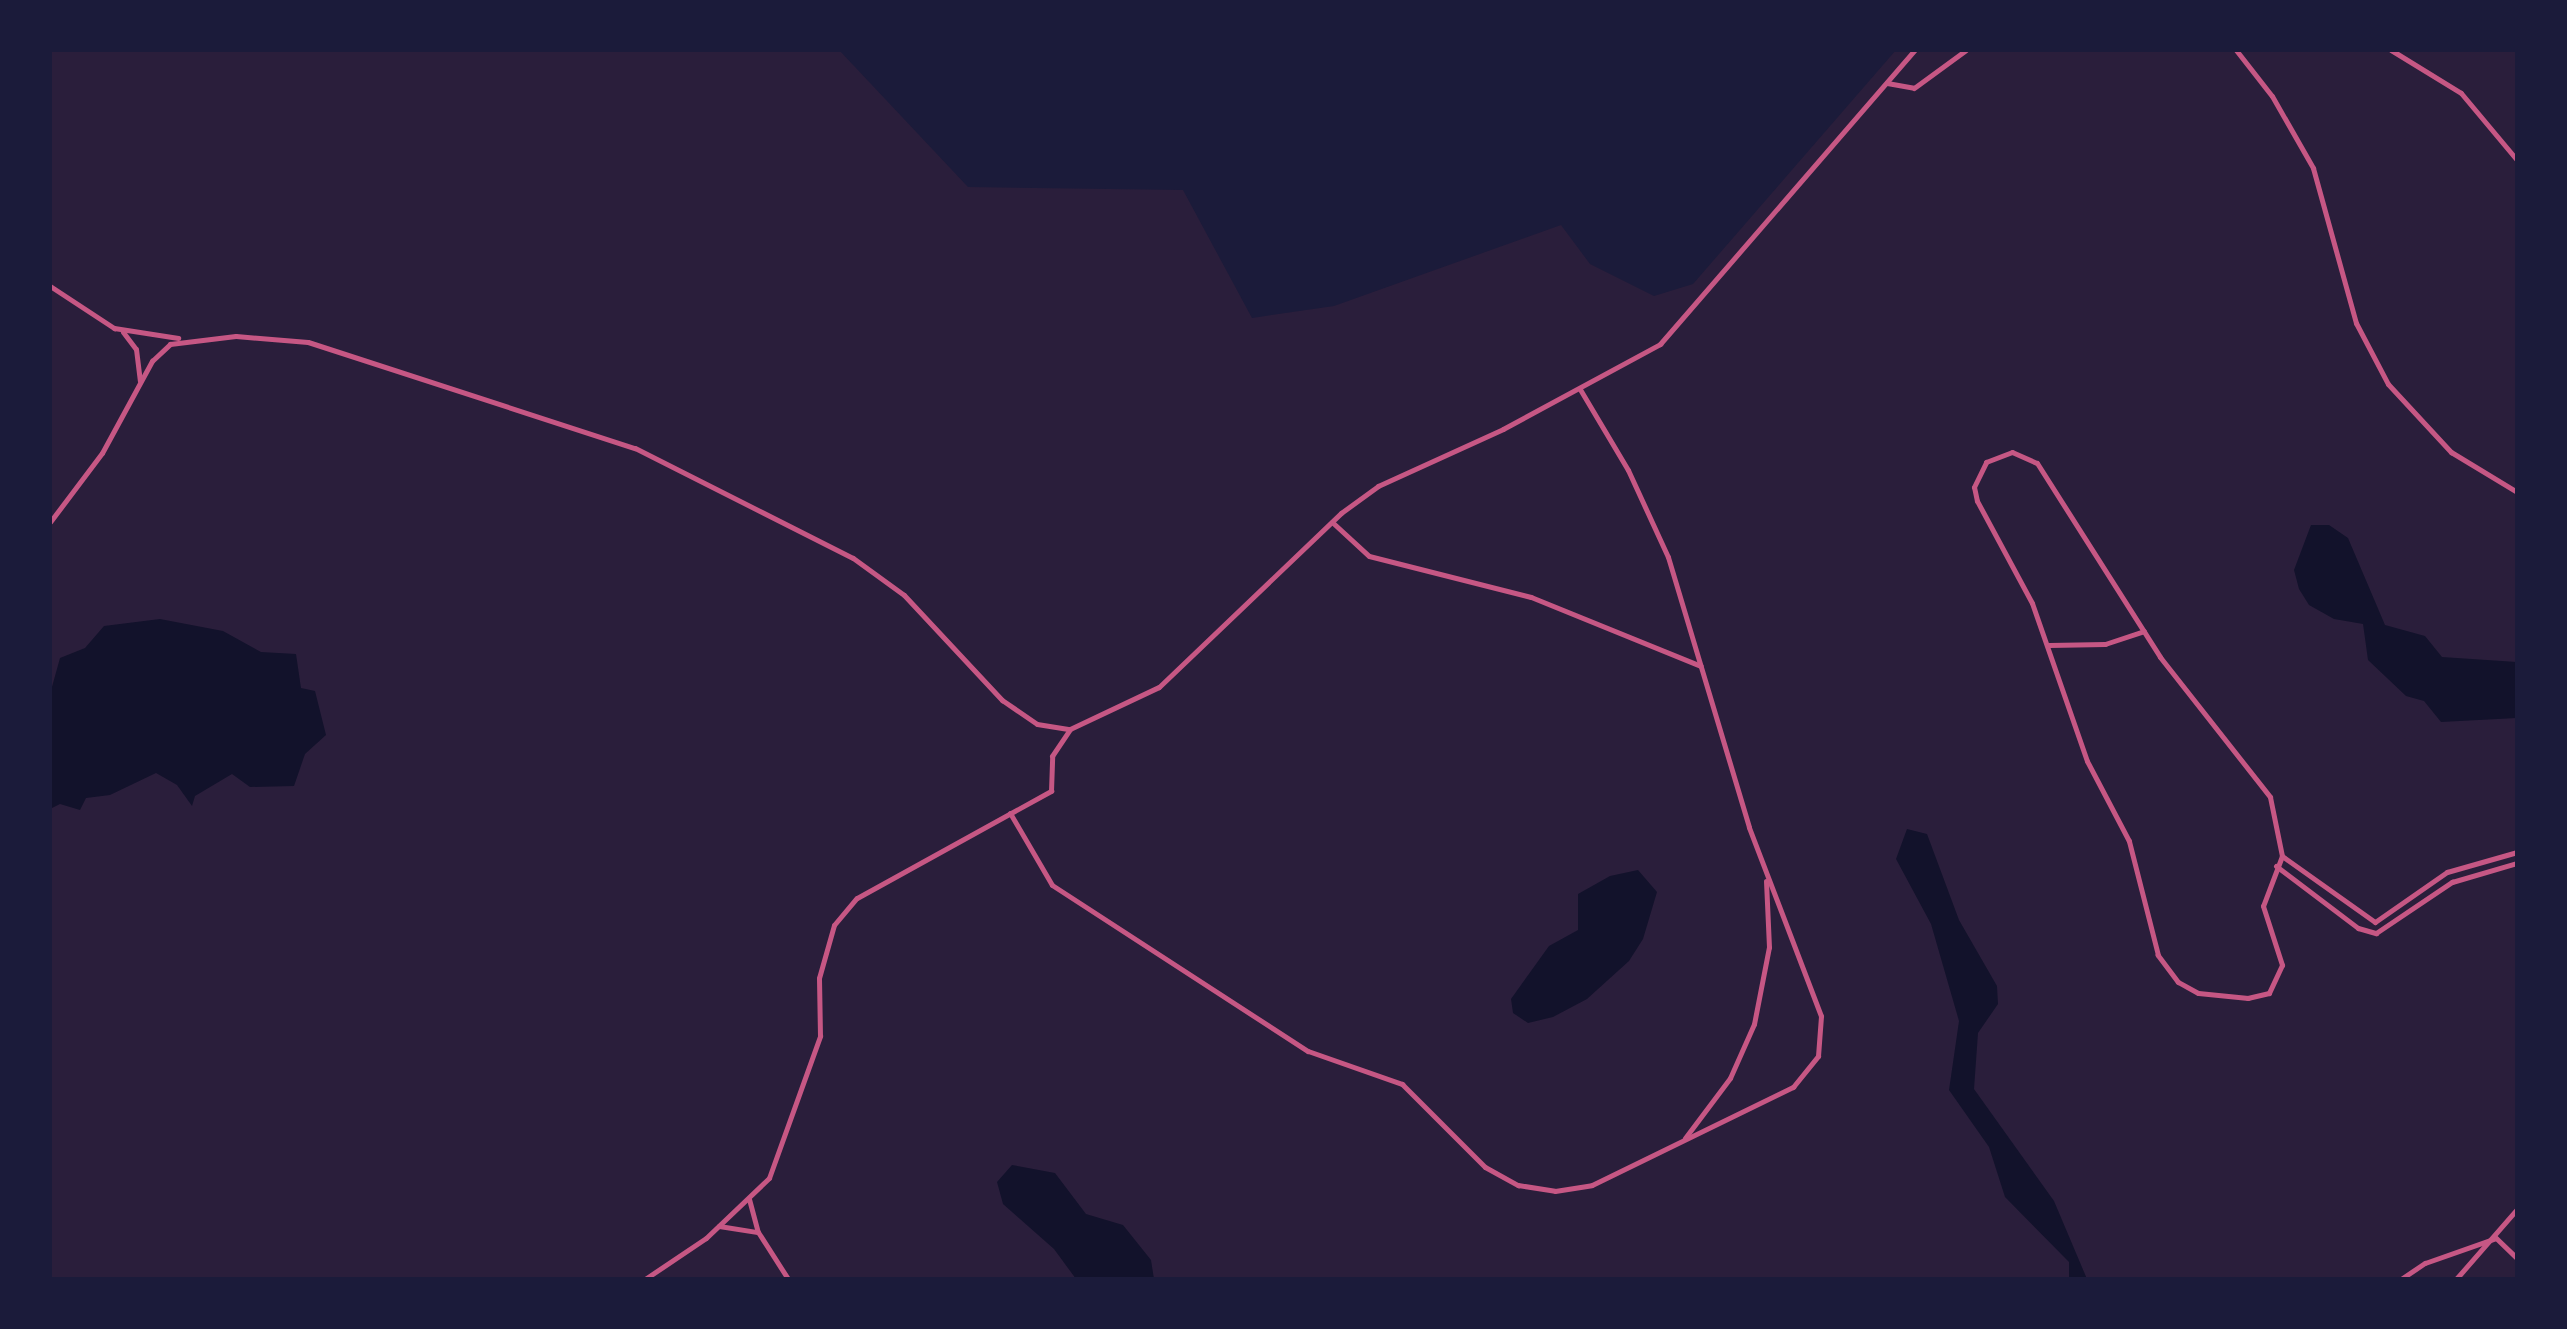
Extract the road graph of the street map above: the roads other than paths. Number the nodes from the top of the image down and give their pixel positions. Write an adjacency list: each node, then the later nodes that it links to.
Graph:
1 (1916, 50): 5 (street)
2 (1966, 50): 5 (street)
3 (2236, 50): 12 (street)
4 (2391, 50): 6 (street)
5 (1887, 82): 11 (street)
6 (2517, 160)
7 (50, 286): 8 (street)
8 (120, 330): 9 (street); 10 (street)
9 (194, 336): 10 (street); 18 (street)
10 (139, 386): 13 (street)
11 (1580, 389): 14 (street); 17 (street)
12 (2517, 492)
13 (50, 522)
14 (1332, 522): 17 (street); 18 (street)
15 (2144, 631): 16 (street); 16 (street); 21 (street)
16 (2049, 645): 23 (street)
17 (1701, 666): 24 (street)
18 (1070, 729): 19 (street)
19 (1010, 813): 25 (street); 26 (street)
20 (2517, 852): 21 (street)
21 (2282, 856): 23 (street)
22 (2517, 863): 23 (street)
23 (2276, 866)
24 (1764, 868): 25 (street); 25 (street)
25 (1682, 1141)
26 (749, 1200): 29 (street); 31 (street)
27 (2517, 1210): 28 (street)
28 (2509, 1224): 30 (street); 32 (street)
29 (719, 1226): 31 (street); 34 (street)
30 (2517, 1231)
31 (758, 1232): 35 (street)
32 (2496, 1238): 33 (street); 36 (street); 37 (street)
33 (2517, 1258)
34 (645, 1279)
35 (788, 1279)
36 (2401, 1279)
37 (2456, 1279)

